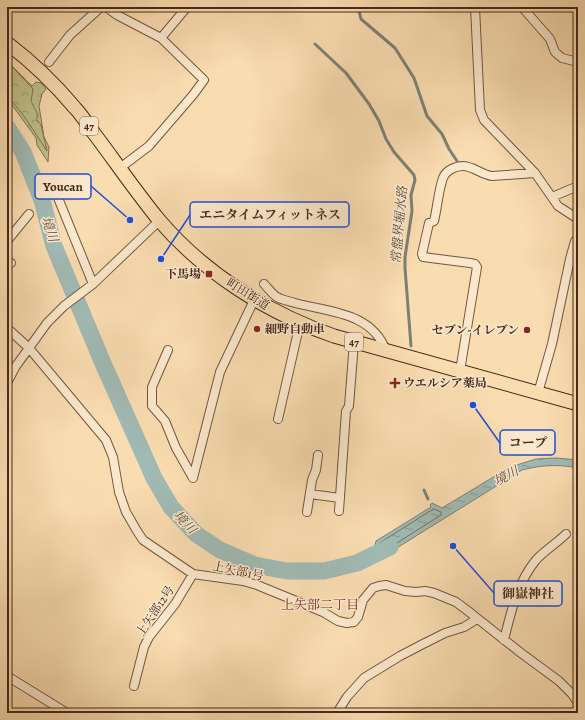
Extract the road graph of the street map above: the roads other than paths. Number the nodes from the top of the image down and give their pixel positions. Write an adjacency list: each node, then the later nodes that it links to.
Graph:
1 (101, 7): 8 (street)
2 (106, 7): 6 (street)
3 (186, 7): 6 (street)
4 (474, 7): 11 (street)
5 (522, 7): 9 (street)
6 (161, 38): 10 (street)
7 (7, 43): 10 (main road, 町田街道 / 47)
8 (49, 62)
9 (578, 62)
10 (120, 168): 17 (main road, 町田街道 / 47)
11 (535, 173): 14 (street); 29 (street)
12 (578, 186): 14 (street)
13 (54, 188): 21 (street)
14 (552, 197): 16 (street)
15 (29, 214): 19 (street)
16 (578, 219)
17 (160, 220): 21 (street); 22 (main road, 町田街道 / 47)
18 (578, 238): 31 (street)
19 (7, 241)
20 (264, 284): 28 (street)
21 (91, 285): 26 (street)
22 (254, 300): 23 (main road, 町田街道 / 47); 27 (street)
23 (300, 323): 25 (main road, 町田街道 / 47); 33 (street)
24 (7, 328): 26 (street, 上矢部1号)
25 (354, 342): 28 (main road, 町田街道 / 47); 36 (street)
26 (29, 348): 30 (street); 40 (street, 上矢部1号)
27 (168, 350)
28 (386, 351): 29 (main road, 町田街道 / 47)
29 (460, 371): 31 (main road, 町田街道 / 47)
30 (7, 383)
31 (538, 393): 32 (main road, 町田街道 / 47)
32 (578, 404)
33 (278, 419)
34 (318, 456): 35 (street)
35 (310, 494): 36 (street); 38 (street)
36 (340, 498): 37 (street)
37 (339, 511)
38 (307, 512)
39 (566, 534): 42 (street)
40 (193, 574): 41 (street, 上矢部1号); 44 (street, 上矢部12号)
41 (477, 619): 42 (street, 上矢部1号); 47 (street)
42 (504, 640): 45 (street, 上矢部1号)
43 (7, 676): 46 (street)
44 (134, 686)
45 (578, 703)
46 (67, 713)
47 (337, 713)

